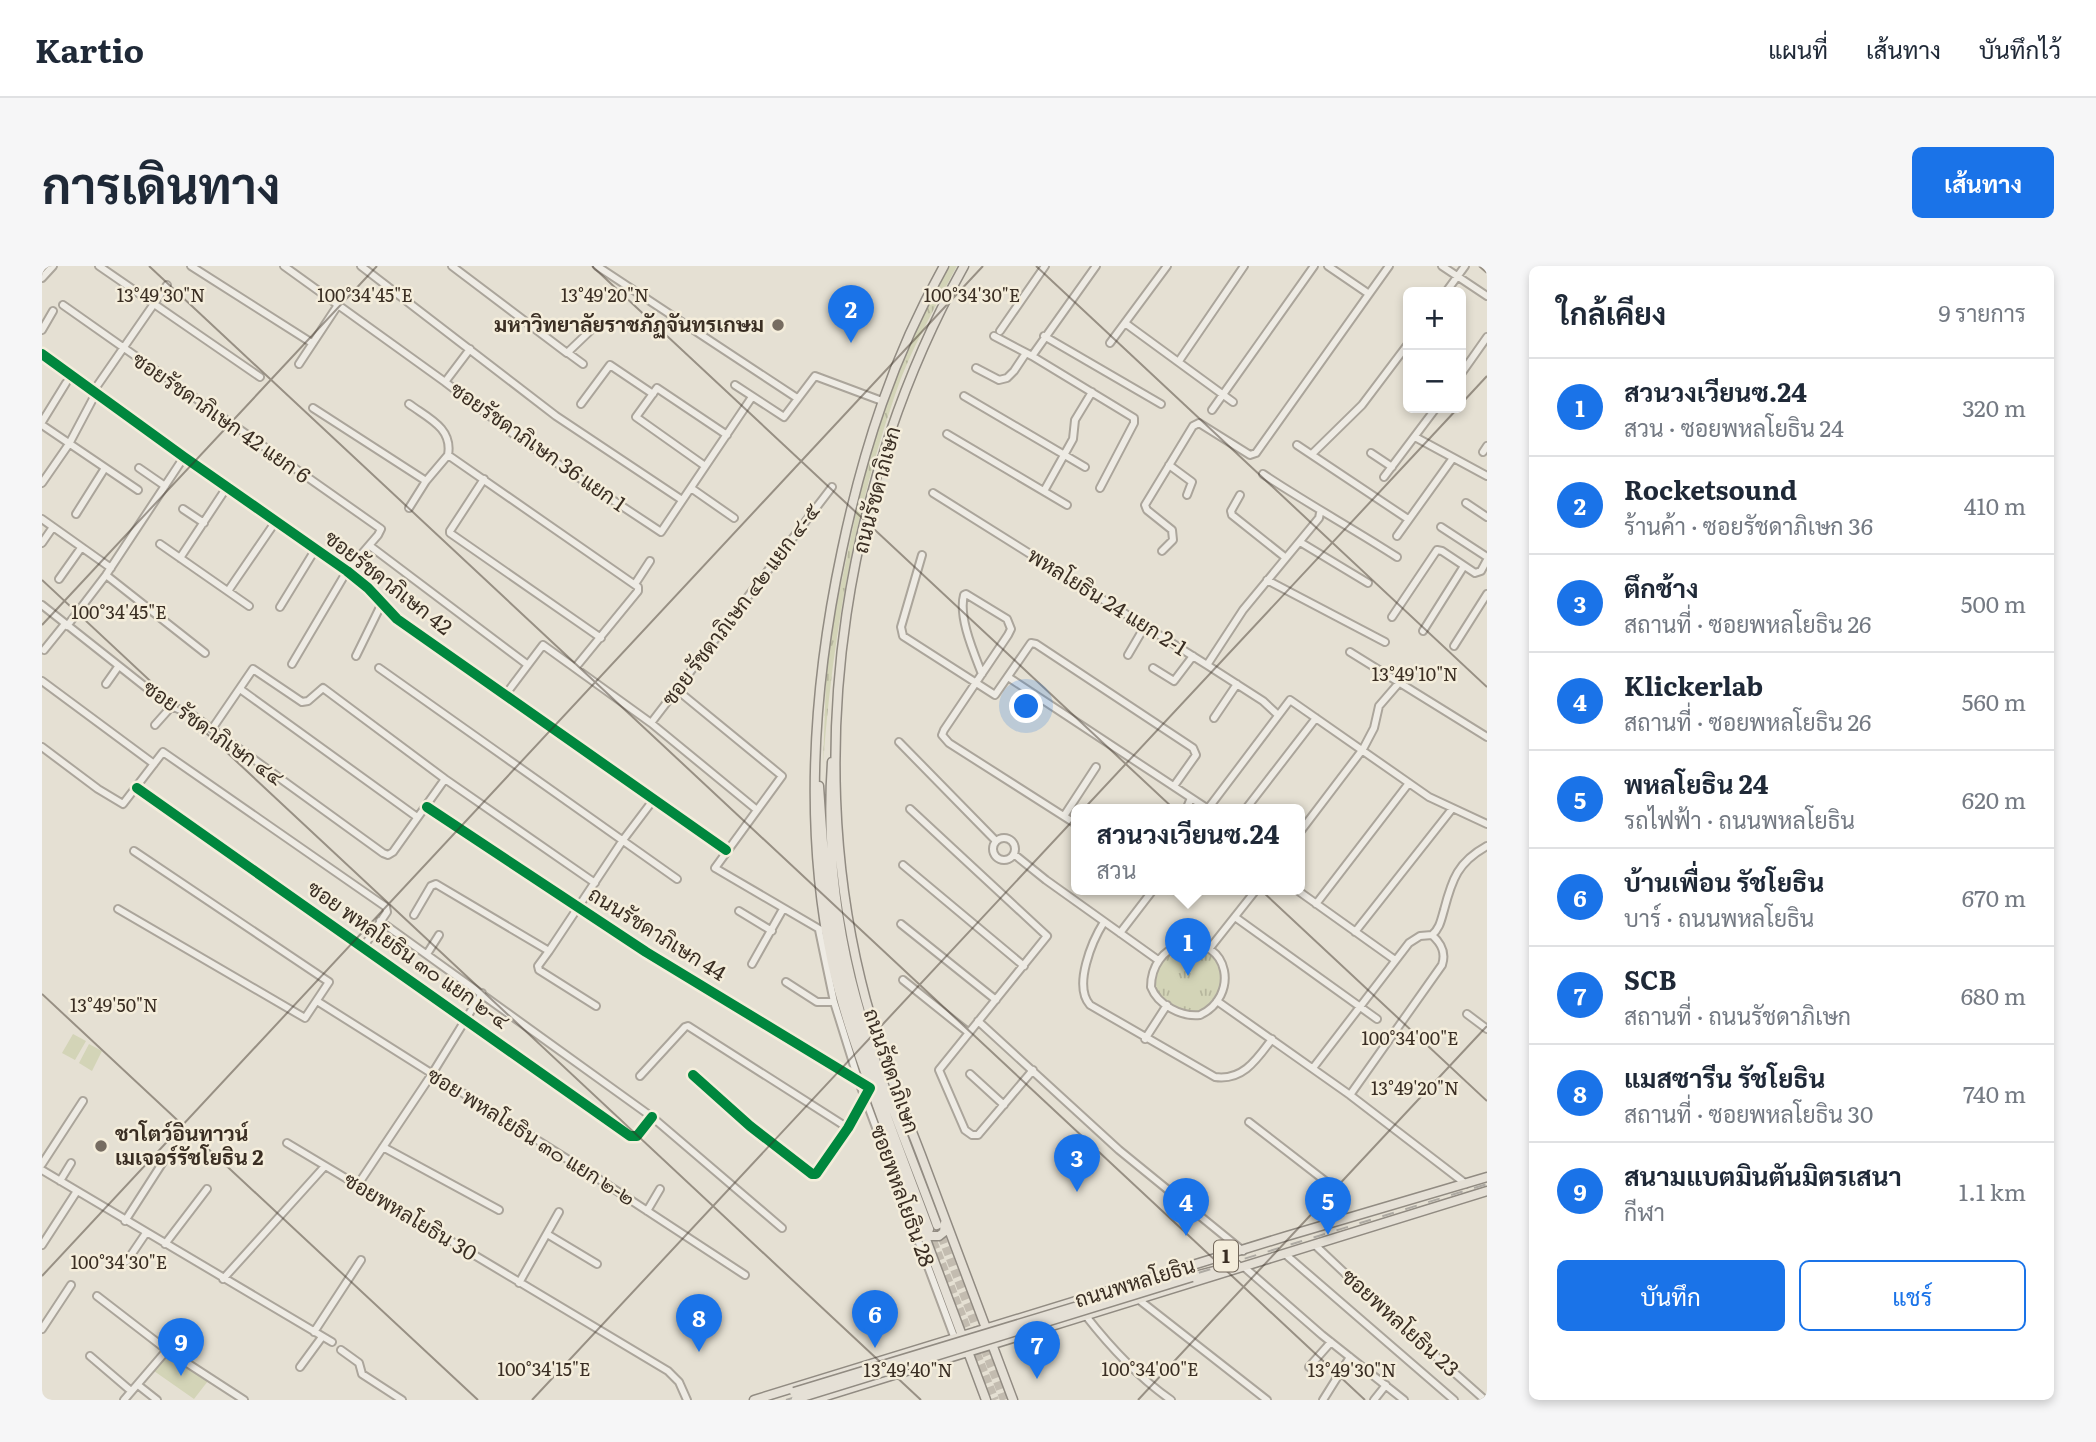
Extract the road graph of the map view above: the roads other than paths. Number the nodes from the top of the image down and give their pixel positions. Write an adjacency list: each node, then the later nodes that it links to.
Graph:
1 (53, 266): 20 (street)
2 (99, 266): 25 (street)
3 (191, 266): 34 (street)
4 (284, 266): 27 (street, ซอยรัชดาภิเษก 36 แยก 1)
5 (361, 266): 37 (street)
6 (452, 266): 39 (street)
7 (597, 266): 57 (street)
8 (944, 266): 58 (main road, ถนนรัชดาภิเษก)
9 (964, 266): 297 (main road, ถนนรัชดาภิเษก)
10 (1045, 266): 41 (street)
11 (1096, 266): 32 (street)
12 (1167, 266): 29 (street)
13 (1244, 266): 42 (street)
14 (1314, 266): 54 (street)
15 (1328, 266): 23 (street)
16 (1389, 266): 23 (street)
17 (1442, 266): 19 (street)
18 (1465, 266): 19 (street)
19 (1458, 277): 22 (street); 24 (street)
20 (42, 278)
21 (167, 285): 25 (street)
22 (1450, 287)
23 (1369, 294): 78 (street)
24 (1487, 296)
25 (154, 304): 36 (street); 47 (street)
26 (62, 305): 36 (street, ซอยรัชดาภิเษก 42 แยก 6)
27 (338, 305): 34 (street); 48 (street, ซอยรัชดาภิเษก 36 แยก 1)
28 (53, 311): 30 (street)
29 (1125, 323): 35 (street); 42 (street)
30 (42, 330)
31 (591, 330): 39 (street)
32 (1044, 336): 41 (street); 62 (street)
33 (1487, 337): 45 (street)
34 (312, 343): 43 (street)
35 (1110, 343)
36 (123, 349): 52 (street); 119 (street, ซอยรัชดาภิเษก 42 แยก 6)
37 (470, 349): 48 (street); 100 (street)
38 (1403, 350): 73 (street)
39 (568, 353): 44 (street)
40 (42, 354): 52 (street, ซอยรัชดาภิเษก 42)
41 (1029, 355): 46 (street); 51 (street)
42 (1178, 361): 54 (street)
43 (299, 364)
44 (583, 364)
45 (1466, 367)
46 (976, 368)
47 (260, 377)
48 (445, 382): 100 (street, ซอยรัชดาภิเษก 36 แยก 1)
49 (66, 383): 66 (street)
50 (735, 385): 56 (street)
51 (1092, 392): 74 (street); 94 (street)
52 (96, 393): 70 (street); 76 (street, ซอยรัชดาภิเษก 42)
53 (653, 394): 61 (street); 67 (street); 79 (street)
54 (1223, 394): 59 (street); 64 (street)
55 (964, 396): 74 (street)
56 (752, 397): 57 (street); 67 (street, ซอยรัชดาภิเษก 36 แยก 1)
57 (797, 398): 58 (street)
58 (881, 401): 178 (main road, ถนนรัชดาภิเษก)
59 (1233, 402)
60 (409, 404): 75 (street)
61 (581, 404)
62 (1161, 404)
63 (313, 408): 88 (street)
64 (1212, 410)
65 (1432, 413): 69 (street)
66 (42, 424): 70 (street)
67 (727, 435): 79 (street, ซอยรัชดาภิเษก 36 แยก 1)
68 (947, 435): 96 (street)
69 (1415, 437): 77 (street); 81 (street)
70 (69, 444): 82 (street); 89 (street)
71 (1297, 445): 73 (street)
72 (1371, 453): 81 (street)
73 (1312, 454): 110 (street)
74 (1064, 455): 80 (street); 96 (street)
75 (448, 456): 87 (street); 88 (street)
76 (184, 457): 90 (street); 91 (street, ซอยรัชดาภิเษก 42)
77 (1453, 458): 85 (street); 110 (street)
78 (1169, 465): 98 (street); 122 (street)
79 (705, 466): 93 (street, ซอยรัชดาภิเษก 36 แยก 1)
80 (1085, 467)
81 (1392, 467): 86 (street)
82 (105, 468): 95 (street); 106 (street)
83 (138, 468): 90 (street)
84 (1264, 474): 105 (street)
85 (1487, 476)
86 (1384, 477)
87 (484, 479): 135 (street); 146 (street)
88 (426, 481): 103 (street)
89 (42, 483)
90 (165, 486): 130 (street)
91 (227, 487): 111 (street, ซอยรัชดาภิเษก 42); 112 (street)
92 (832, 487): 170 (street, ซอย รัชดาภิเษก ๔๒ แยก ๔-๕)
93 (691, 488): 100 (street, ซอยรัชดาภิเษก 36 แยก 1); 108 (street)
94 (1100, 488)
95 (138, 490)
96 (1044, 491): 102 (street)
97 (933, 494): 144 (street, พหลโยธิน 24 แยก 2-1)
98 (1187, 495)
99 (1240, 495): 126 (street)
100 (682, 500)
101 (1465, 503): 107 (street)
102 (1067, 505)
103 (409, 508)
104 (183, 509): 112 (street)
105 (1320, 513): 116 (street); 124 (street)
106 (76, 514)
107 (1487, 517)
108 (734, 518)
109 (42, 519): 113 (street)
110 (1408, 519): 115 (street)
111 (276, 521): 121 (street, ซอยรัชดาภิเษก 42); 136 (street)
112 (204, 523): 125 (street)
113 (53, 527): 117 (street); 120 (street)
114 (1441, 527): 128 (street)
115 (1397, 536)
116 (1300, 542): 126 (street); 134 (street)
117 (42, 543)
118 (160, 544): 125 (street)
119 (370, 546): 131 (street); 157 (street)
120 (81, 548): 130 (street); 132 (street)
121 (315, 550): 131 (street, ซอยรัชดาภิเษก 42); 141 (street)
122 (1162, 551)
123 (922, 555): 166 (street)
124 (1397, 557)
125 (180, 558): 136 (street)
126 (1286, 558): 133 (street)
127 (650, 561): 135 (street)
128 (1486, 563): 129 (street)
129 (1464, 566): 142 (street); 145 (street)
130 (109, 571): 143 (street); 151 (street)
131 (347, 571): 138 (street, ซอยรัชดาภิเษก 42); 155 (street)
132 (58, 579)
133 (1267, 580): 147 (street); 156 (street)
134 (1368, 583)
135 (635, 584): 146 (street)
136 (228, 591): 140 (street)
137 (1487, 594): 148 (street)
138 (382, 603): 153 (street); 171 (street, ซอยรัชดาภิเษก 42)
139 (42, 605): 143 (street, ซอย รัชดาภิเษก ๔๔)
140 (249, 606)
141 (280, 607)
142 (1392, 617)
143 (66, 625): 149 (street); 158 (street, ซอย รัชดาภิเษก ๔๔)
144 (1146, 626): 152 (street); 154 (street, พหลโยธิน 24 แยก 2-1)
145 (1423, 631)
146 (601, 638): 160 (street)
147 (1385, 642)
148 (1454, 646)
149 (44, 650)
150 (1350, 652): 168 (street)
151 (205, 653)
152 (1128, 654)
153 (356, 656)
154 (1193, 656): 156 (street, พหลโยธิน 24 แยก 2-1); 161 (street)
155 (292, 664)
156 (1207, 664): 167 (street, พหลโยธิน 24 แยก 2-1)
157 (528, 665): 160 (street); 171 (street)
158 (118, 667): 165 (street); 172 (street, ซอย รัชดาภิเษก ๔๔)
159 (379, 668): 207 (street)
160 (575, 668): 176 (street)
161 (1153, 668)
162 (982, 674): 162 (street); 166 (street)
163 (1008, 677): 166 (street); 188 (street); 188 (street)
164 (42, 681): 184 (street)
165 (106, 684)
166 (976, 684): 202 (street)
167 (1237, 684): 173 (street, พหลโยธิน 24 แยก 2-1); 174 (street)
168 (1398, 684): 180 (street); 183 (street)
169 (240, 689): 179 (street, ถนนรัชดาภิเษก 44); 186 (street, ถนนรัชดาภิเษก 44); 203 (street)
170 (677, 690): 176 (street, ซอย รัชดาภิเษก ๔๒ แยก ๔-๕); 201 (street)
171 (506, 694): 191 (street, ซอยรัชดาภิเษก 42)
172 (171, 707): 177 (street); 179 (street, ซอย รัชดาภิเษก ๔๔)
173 (1278, 715): 175 (street); 195 (street)
174 (1214, 718)
175 (1316, 718): 183 (street); 196 (street)
176 (651, 723): 201 (street)
177 (155, 724)
178 (816, 727): 229 (main road, ถนนรัชดาภิเษก); 297 (main road, ถนนรัชดาภิเษก)
179 (212, 729): 203 (street, ซอย รัชดาภิเษก ๔๔)
180 (1487, 737)
181 (899, 742): 208 (street)
182 (42, 747): 189 (street)
183 (1363, 749): 187 (street); 206 (street)
184 (154, 764): 189 (street); 226 (street)
185 (1096, 767): 192 (street)
186 (445, 779): 198 (street); 215 (street, ถนนรัชดาภิเษก 44)
187 (1409, 783): 200 (street); 219 (street)
188 (1174, 786): 190 (street)
189 (137, 788): 235 (street, ซอย พหลโยธิน ๓๐ แยก ๒-๔)
190 (1191, 798): 193 (street); 194 (street)
191 (654, 799): 207 (street); 210 (street, ซอยรัชดาภิเษก 42)
192 (1072, 804)
193 (1188, 804)
194 (1200, 804)
195 (1211, 804)
196 (1250, 804)
197 (1071, 805): 202 (street)
198 (427, 807): 203 (street); 220 (street, ถนนรัชดาภิเษก 44)
199 (910, 809): 242 (street)
200 (1451, 809): 205 (street); 231 (street)
201 (757, 810): 210 (street)
202 (1064, 816): 204 (street)
203 (417, 817)
204 (1071, 821)
205 (1487, 824)
206 (1305, 825)
207 (623, 840): 214 (street); 215 (street)
208 (996, 841): 212 (street); 212 (street)
209 (1487, 846): 234 (street)
210 (726, 850): 222 (street)
211 (134, 851): 247 (street)
212 (1015, 855): 227 (street)
213 (903, 864): 242 (street)
214 (677, 879)
215 (595, 883): 220 (street)
216 (1149, 895): 232 (street)
217 (1252, 895): 225 (street)
218 (1304, 895): 219 (street)
219 (1317, 904): 231 (street)
220 (578, 907): 237 (street); 267 (street, ถนนรัชดาภิเษก 44)
221 (118, 909): 247 (street)
222 (783, 909): 229 (street); 230 (street)
223 (738, 911): 230 (street)
224 (414, 915): 237 (street)
225 (1235, 917): 236 (street); 252 (street)
226 (380, 921): 235 (street); 238 (street)
227 (1104, 922): 232 (street); 259 (street)
228 (901, 924): 246 (street)
229 (823, 930): 249 (street, ซอยพหลโยธิน 28); 268 (main road, ถนนรัชดาภิเษก)
230 (772, 931): 241 (street)
231 (1355, 932): 240 (street)
232 (1120, 933): 239 (street)
233 (439, 934): 238 (street)
234 (1432, 935): 240 (street); 269 (street)
235 (364, 946): 255 (street, ซอย พหลโยธิน ๓๐ แยก ๒-๔)
236 (1210, 948): 239 (street); 248 (street)
237 (549, 951): 251 (street)
238 (427, 954): 245 (street)
239 (1158, 960): 250 (street)
240 (1395, 960): 252 (street)
241 (752, 964)
242 (1024, 966): 246 (street)
243 (903, 980): 258 (street)
244 (786, 982): 249 (street)
245 (482, 993): 255 (street); 273 (street)
246 (996, 1000): 256 (street)
247 (317, 1001): 263 (street, ซอย พหลโยธิน ๓๐ แยก ๒-๒)
248 (1217, 1001): 250 (street); 260 (street)
249 (834, 1002): 267 (street, ซอยพหลโยธิน 28)
250 (1167, 1005): 259 (street)
251 (596, 1006)
252 (1360, 1007): 254 (street); 261 (street)
253 (1467, 1014): 257 (street)
254 (1377, 1018)
255 (466, 1019): 263 (street); 273 (street, ซอย พหลโยธิน ๓๐ แยก ๒-๔)
256 (978, 1021): 258 (street); 262 (street)
257 (1487, 1029)
258 (969, 1033): 272 (street)
259 (1146, 1039): 260 (street)
260 (1272, 1040): 261 (street)
261 (1313, 1068): 269 (street)
262 (1032, 1070): 272 (street); 304 (street)
263 (432, 1074): 277 (street); 293 (street, ซอย พหลโยธิน ๓๐ แยก ๒-๒)
264 (970, 1074): 272 (street)
265 (693, 1075): 275 (street)
266 (640, 1076): 275 (street)
267 (859, 1082): 268 (street, ถนนรัชดาภิเษก 44); 270 (street, ซอยพหลโยธิน 28)
268 (870, 1088): 270 (street); 297 (main road, ถนนรัชดาภิเษก)
269 (1350, 1095): 285 (street)
270 (865, 1098): 275 (street); 325 (street, ซอยพหลโยธิน 28)
271 (83, 1101): 280 (street)
272 (1004, 1105)
273 (652, 1117): 298 (street)
274 (1249, 1122): 295 (street)
275 (848, 1128)
276 (287, 1143): 281 (street)
277 (383, 1147): 286 (street); 292 (street)
278 (163, 1162): 296 (street)
279 (71, 1163): 284 (street)
280 (42, 1164)
281 (325, 1166): 286 (street, ซอยพหลโยธิน 30); 313 (street, ซอยพหลโยธิน 30)
282 (42, 1170): 284 (street)
283 (1487, 1177): 285 (main road, ถนนพหลโยธิน / 1)
284 (60, 1181): 289 (street)
285 (1466, 1184): 291 (main road); 295 (main road, ถนนพหลโยธิน / 1)
286 (357, 1186): 314 (street, ซอยพหลโยธิน 30)
287 (207, 1189): 301 (street)
288 (660, 1189): 293 (street)
289 (77, 1191): 296 (street); 302 (street)
290 (1487, 1191): 291 (main road, ถนนพหลโยธิน)
291 (1471, 1196): 303 (main road, ถนนพหลโยธิน / 1)
292 (499, 1210)
293 (647, 1211): 311 (street, ซอย พหลโยธิน ๓๐ แยก ๒-๒)
294 (559, 1212): 300 (street)
295 (1344, 1219): 304 (main road, ถนนพหลโยธิน / 1)
296 (125, 1221): 299 (street)
297 (933, 1225): 321 (main road, ถนนรัชดาภิเษก); 325 (main road, ถนนรัชดาภิเษก)
298 (782, 1228)
299 (146, 1233): 301 (street); 307 (street)
300 (547, 1234): 308 (street); 314 (street)
301 (165, 1244): 313 (street)
302 (42, 1245)
303 (1315, 1245): 305 (main road, ถนนพหลโยธิน / 1); 358 (street, ซอยพหลโยธิน 23)
304 (1239, 1252): 312 (main road, ถนนพหลโยธิน); 318 (main road, ถนนพหลโยธิน / 1)
305 (1285, 1254): 309 (main road, ถนนพหลโยธิน / 1); 357 (street)
306 (361, 1260): 322 (street)
307 (127, 1261)
308 (597, 1264)
309 (1254, 1264): 310 (main road, ถนนพหลโยธิน / 1); 312 (main road, ถนนพหลโยธิน)
310 (1244, 1268): 317 (main road, ถนนพหลโยธิน / 1); 327 (street)
311 (745, 1275)
312 (1191, 1275): 341 (main road, ถนนพหลโยธิน, bridge)
313 (223, 1279): 322 (street)
314 (519, 1283): 346 (street, ซอยพหลโยธิน 30)
315 (71, 1285): 320 (street)
316 (97, 1296): 329 (street)
317 (1138, 1299): 319 (main road, ถนนพหลโยธิน / 1); 353 (street)
318 (1026, 1316): 321 (main road, ถนนพหลโยธิน / 1); 323 (main road)
319 (1086, 1317): 323 (main road, ถนนพหลโยธิน / 1); 352 (street)
320 (42, 1329)
321 (986, 1329): 325 (main road, ถนนพหลโยธิน / 1); 328 (main road, ถนนรัชดาภิเษก)
322 (314, 1332): 324 (street)
323 (1031, 1333): 328 (main road, ถนนพหลโยธิน / 1)
324 (322, 1337): 326 (street); 335 (street)
325 (958, 1337): 331 (main road, ถนนรัชดาภิเษก); 332 (main road, ถนนพหลโยธิน / 1)
326 (332, 1342)
327 (1331, 1342): 334 (street); 336 (street)
328 (992, 1345): 331 (main road, ถนนพหลโยธิน / 1); 351 (main road, ถนนรัชดาภิเษก)
329 (167, 1350): 338 (street); 344 (street)
330 (341, 1350): 345 (street)
331 (968, 1352): 337 (main road, ถนนพหลโยธิน / 1); 350 (main road, ถนนรัชดาภิเษก)
332 (904, 1354): 337 (main road); 347 (main road, ถนนพหลโยธิน / 1)
333 (90, 1356): 340 (street)
334 (1350, 1357): 339 (street); 354 (street)
335 (300, 1367)
336 (1309, 1367)
337 (911, 1369): 349 (main road, ถนนพหลโยธิน / 1)
338 (138, 1385): 340 (street); 343 (street)
339 (1386, 1385): 355 (street); 356 (street)
340 (131, 1391): 342 (street)
341 (795, 1397): 348 (main road, ถนนพหลโยธิน)
342 (124, 1400)
343 (157, 1400)
344 (244, 1400)
345 (402, 1400)
346 (687, 1400)
347 (754, 1400)
348 (768, 1400)
349 (813, 1400)
350 (986, 1400)
351 (1013, 1400)
352 (1171, 1400)
353 (1267, 1400)
354 (1323, 1400)
355 (1374, 1400)
356 (1404, 1400)
357 (1454, 1400)
358 (1485, 1400)

